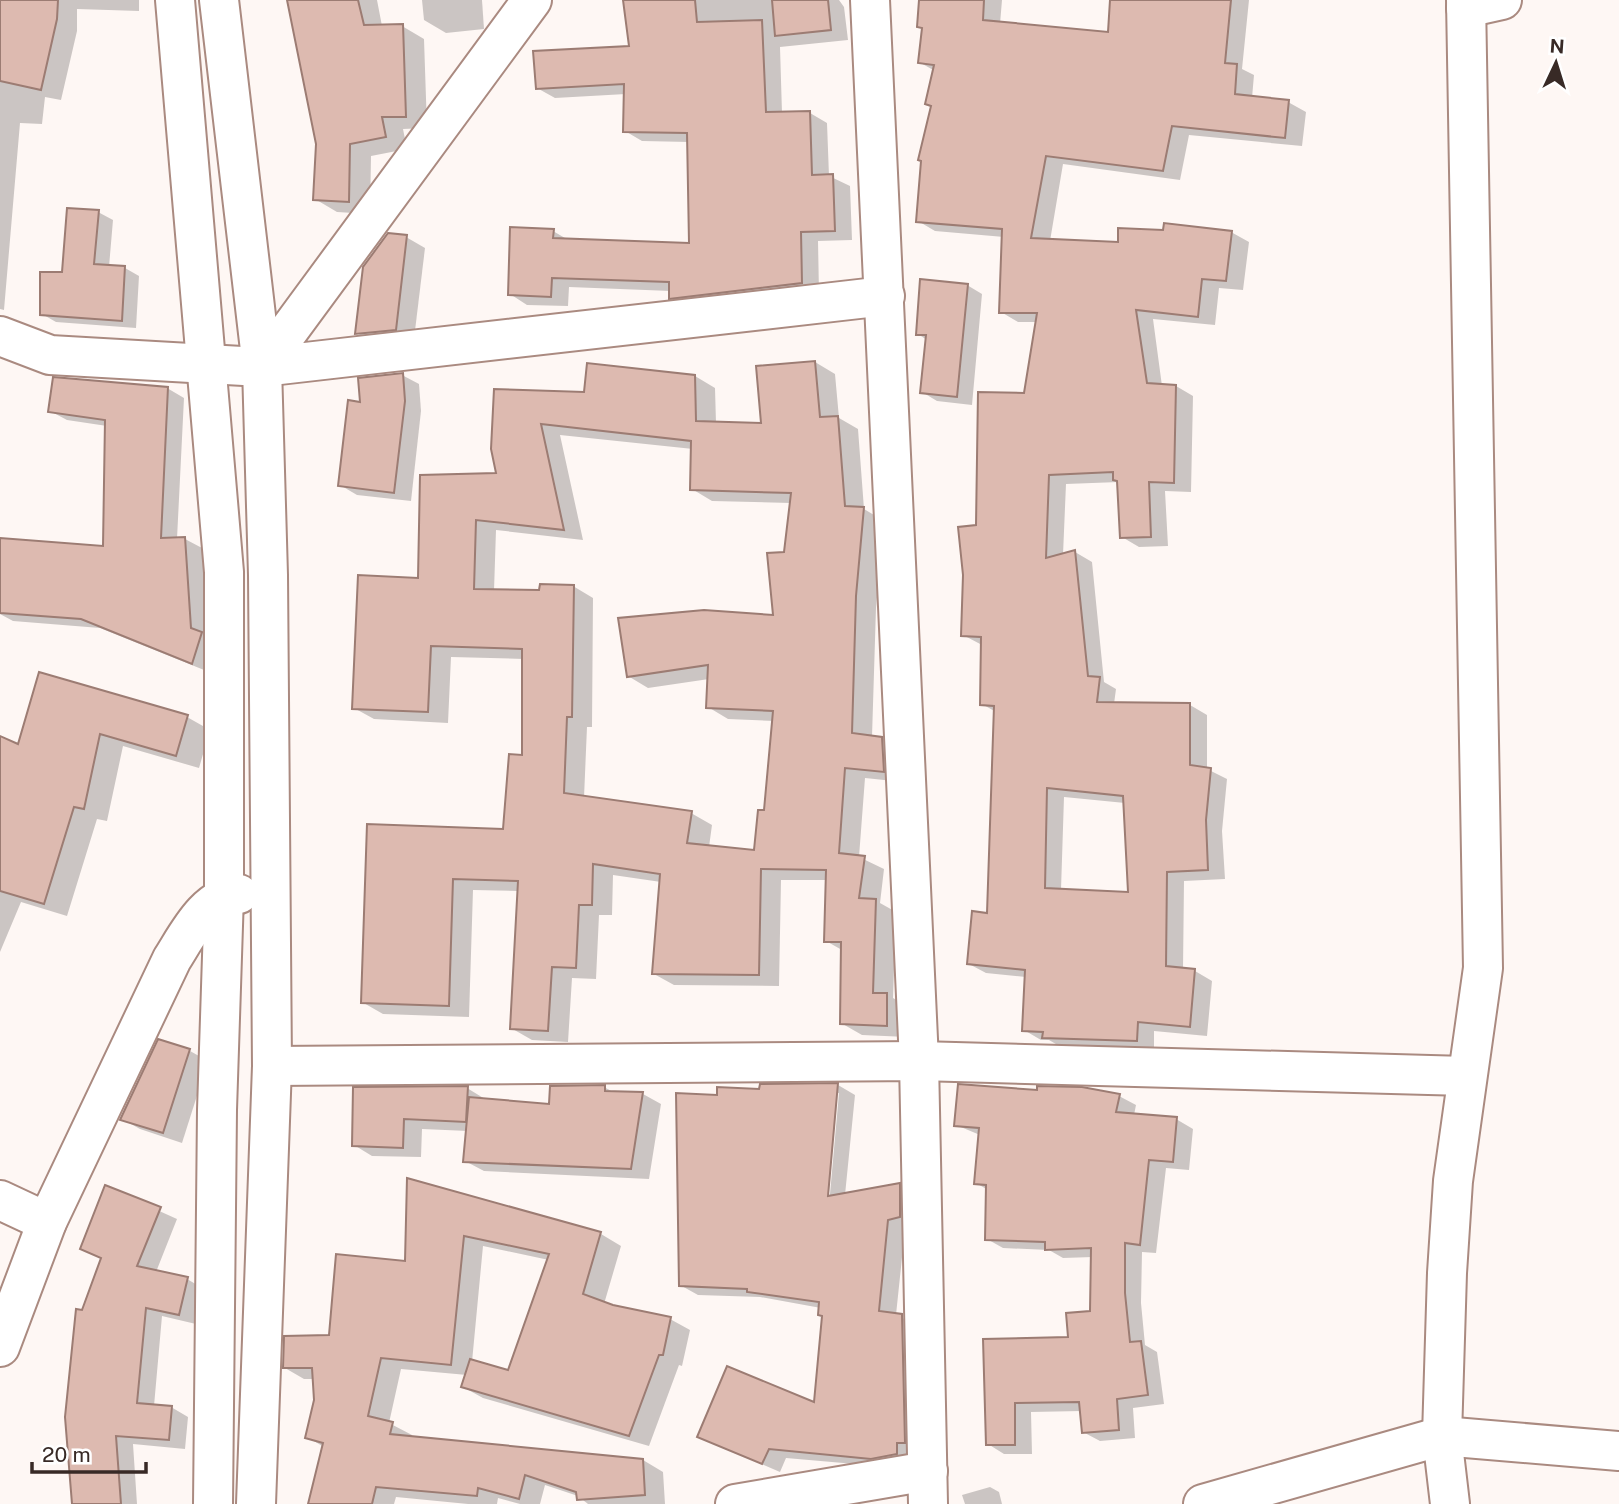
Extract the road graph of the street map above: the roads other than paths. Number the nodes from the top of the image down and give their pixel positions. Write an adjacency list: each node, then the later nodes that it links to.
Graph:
1 (175, 0): 8 (street)
2 (219, 0): 9 (street)
3 (532, 0): 9 (street)
4 (870, 0): 6 (street)
5 (1478, 3): 16 (street)
6 (885, 296): 9 (street); 14 (street)
7 (0, 336): 8 (street)
8 (206, 363): 9 (street); 10 (street)
9 (262, 367): 11 (street)
10 (224, 572): 11 (street); 13 (street)
11 (268, 575): 12 (street)
12 (269, 892): 13 (street); 15 (street)
13 (224, 895): 18 (street); 20 (street)
14 (919, 1062): 15 (street); 16 (street); 24 (street)
15 (272, 1066): 19 (street)
16 (1466, 1076): 22 (street)
17 (0, 1200): 18 (street)
18 (47, 1222): 21 (street)
19 (263, 1300): 20 (street); 26 (street)
20 (215, 1301): 25 (street)
21 (0, 1347)
22 (1443, 1436): 23 (street); 28 (street); 29 (street)
23 (1619, 1451)
24 (928, 1487): 27 (street)
25 (213, 1504)
26 (256, 1504)
27 (735, 1504)
28 (1203, 1504)
29 (1450, 1504)

